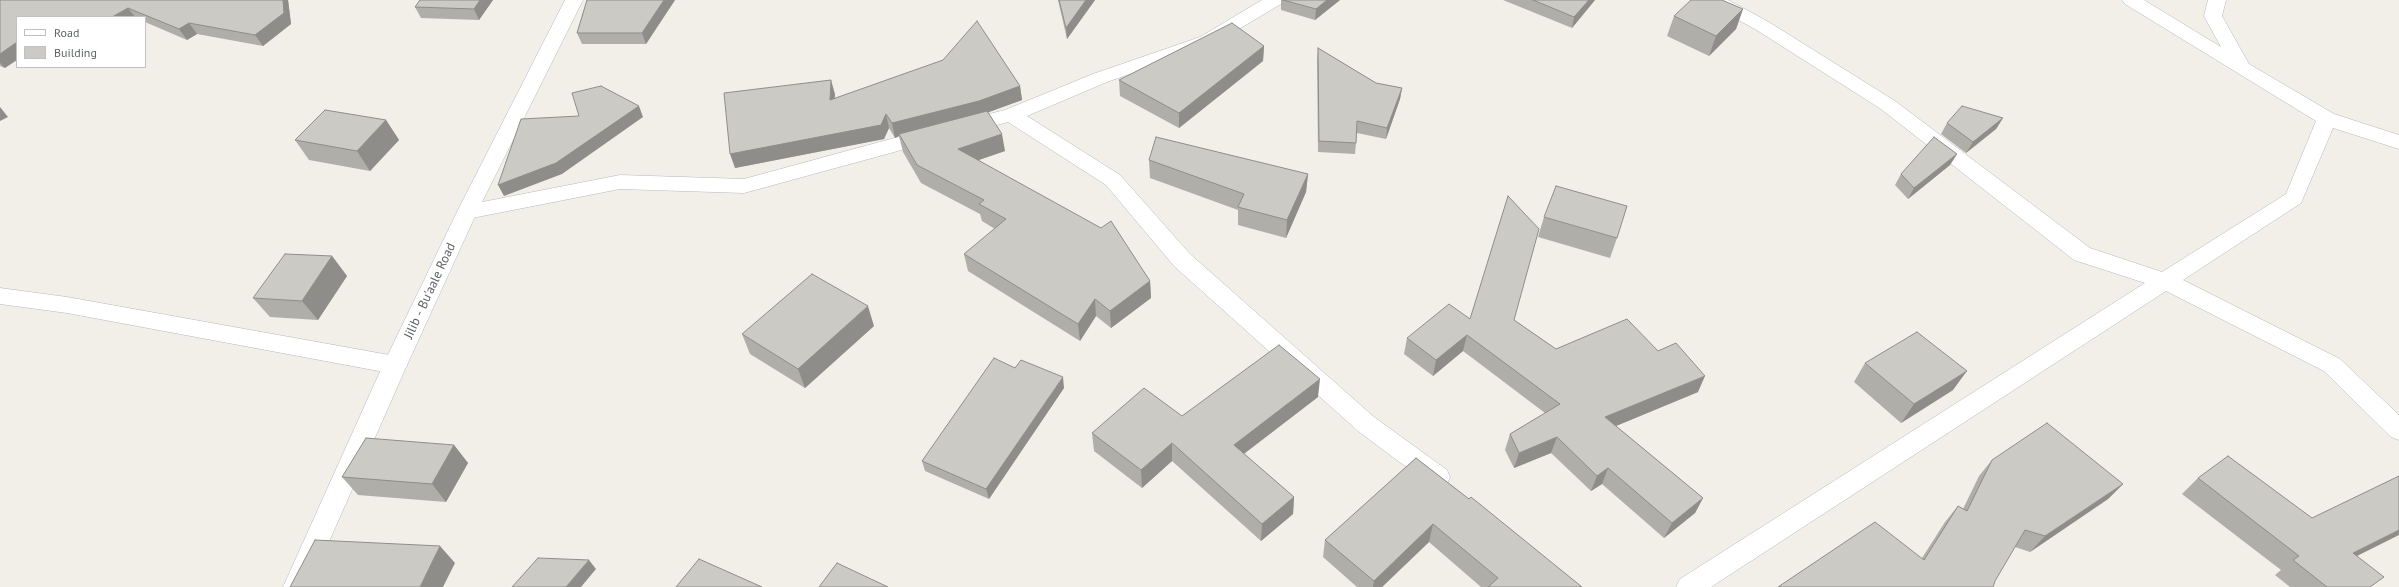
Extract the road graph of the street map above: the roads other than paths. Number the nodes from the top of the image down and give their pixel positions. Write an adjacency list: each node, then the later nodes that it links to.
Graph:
1 (574, 0): 10 (street, Jilib - Bu'aale Road)
2 (1275, 0): 7 (street)
3 (1714, 0): 11 (street)
4 (2130, 0): 6 (street)
5 (2217, 0): 6 (street)
6 (2243, 68): 8 (street)
7 (1010, 115): 10 (street); 15 (street)
8 (2327, 119): 9 (street); 11 (street)
9 (2399, 142)
10 (467, 212): 13 (street, Jilib - Bu'aale Road)
11 (2165, 281): 14 (street); 17 (street)
12 (0, 296): 13 (street)
13 (395, 365): 16 (street, Jilib - Bu'aale Road)
14 (2399, 430)
15 (1453, 488)
16 (296, 587)
17 (1689, 587)

